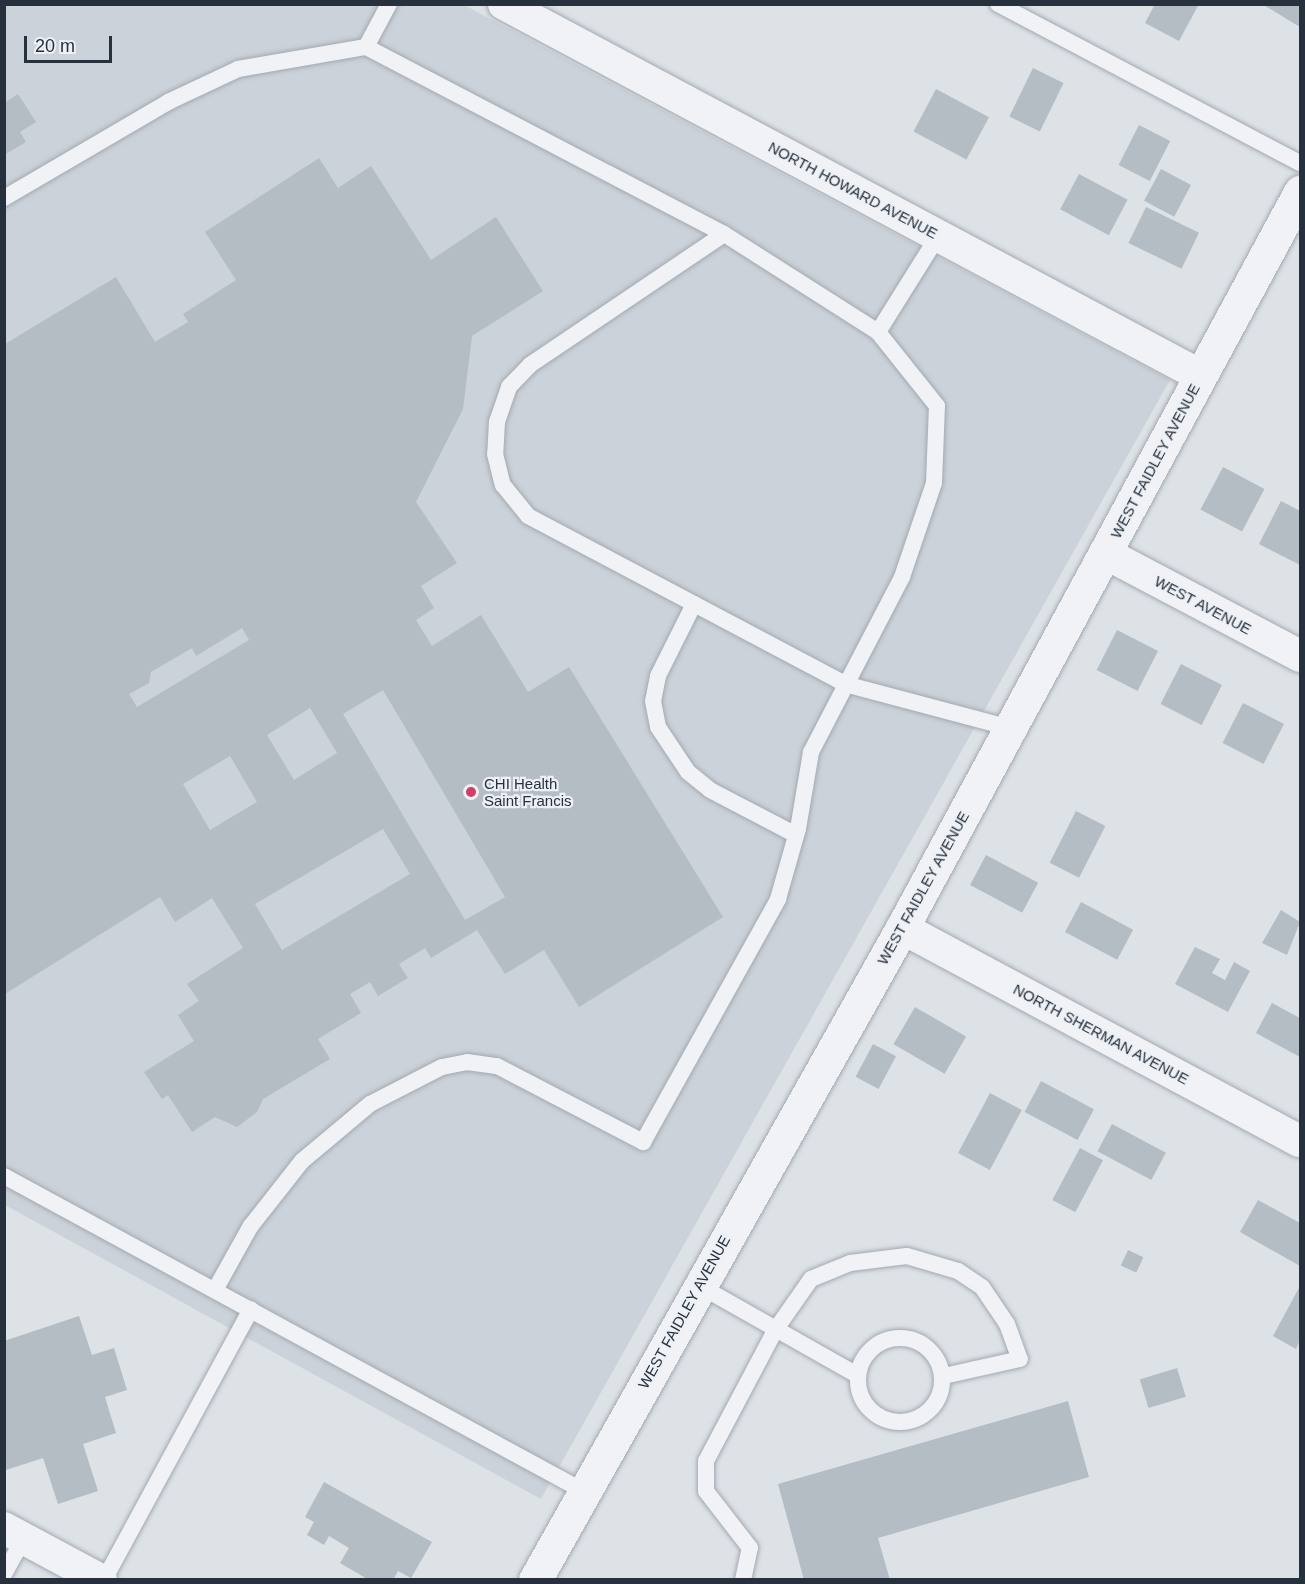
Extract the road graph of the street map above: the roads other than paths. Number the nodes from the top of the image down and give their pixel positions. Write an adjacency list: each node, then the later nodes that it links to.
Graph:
1 (389, 4): 4 (lane)
2 (504, 4): 9 (street, NORTH HOWARD AVENUE)
3 (998, 4): 5 (lane)
4 (366, 46): 7 (lane); 8 (lane)
5 (1300, 163)
6 (1300, 192): 11 (street, WEST FAIDLEY AVENUE)
7 (4, 198)
8 (724, 234): 10 (lane); 13 (lane)
9 (938, 236): 10 (lane); 11 (street, NORTH HOWARD AVENUE)
10 (878, 332): 15 (lane)
11 (1201, 376): 12 (street, WEST FAIDLEY AVENUE)
12 (1105, 553): 14 (street, WEST AVENUE); 16 (street, WEST FAIDLEY AVENUE)
13 (694, 604): 15 (lane); 17 (lane)
14 (1300, 656)
15 (845, 684): 16 (lane); 17 (lane)
16 (1010, 728): 18 (street, WEST FAIDLEY AVENUE)
17 (796, 835): 22 (lane)
18 (902, 928): 19 (street, NORTH SHERMAN AVENUE); 21 (street, WEST FAIDLEY AVENUE)
19 (1300, 1141)
20 (4, 1176): 22 (lane)
21 (698, 1285): 24 (lane); 27 (street, WEST FAIDLEY AVENUE)
22 (215, 1290): 23 (lane)
23 (251, 1309): 27 (lane); 30 (lane)
24 (776, 1329): 25 (lane); 26 (lane); 32 (lane)
25 (857, 1375): 26 (lane); 26 (lane)
26 (944, 1377)
27 (585, 1492): 31 (street, WEST FAIDLEY AVENUE)
28 (14, 1533): 29 (lane); 30 (street)
29 (4, 1574)
30 (103, 1580)
31 (535, 1580)
32 (743, 1580)

